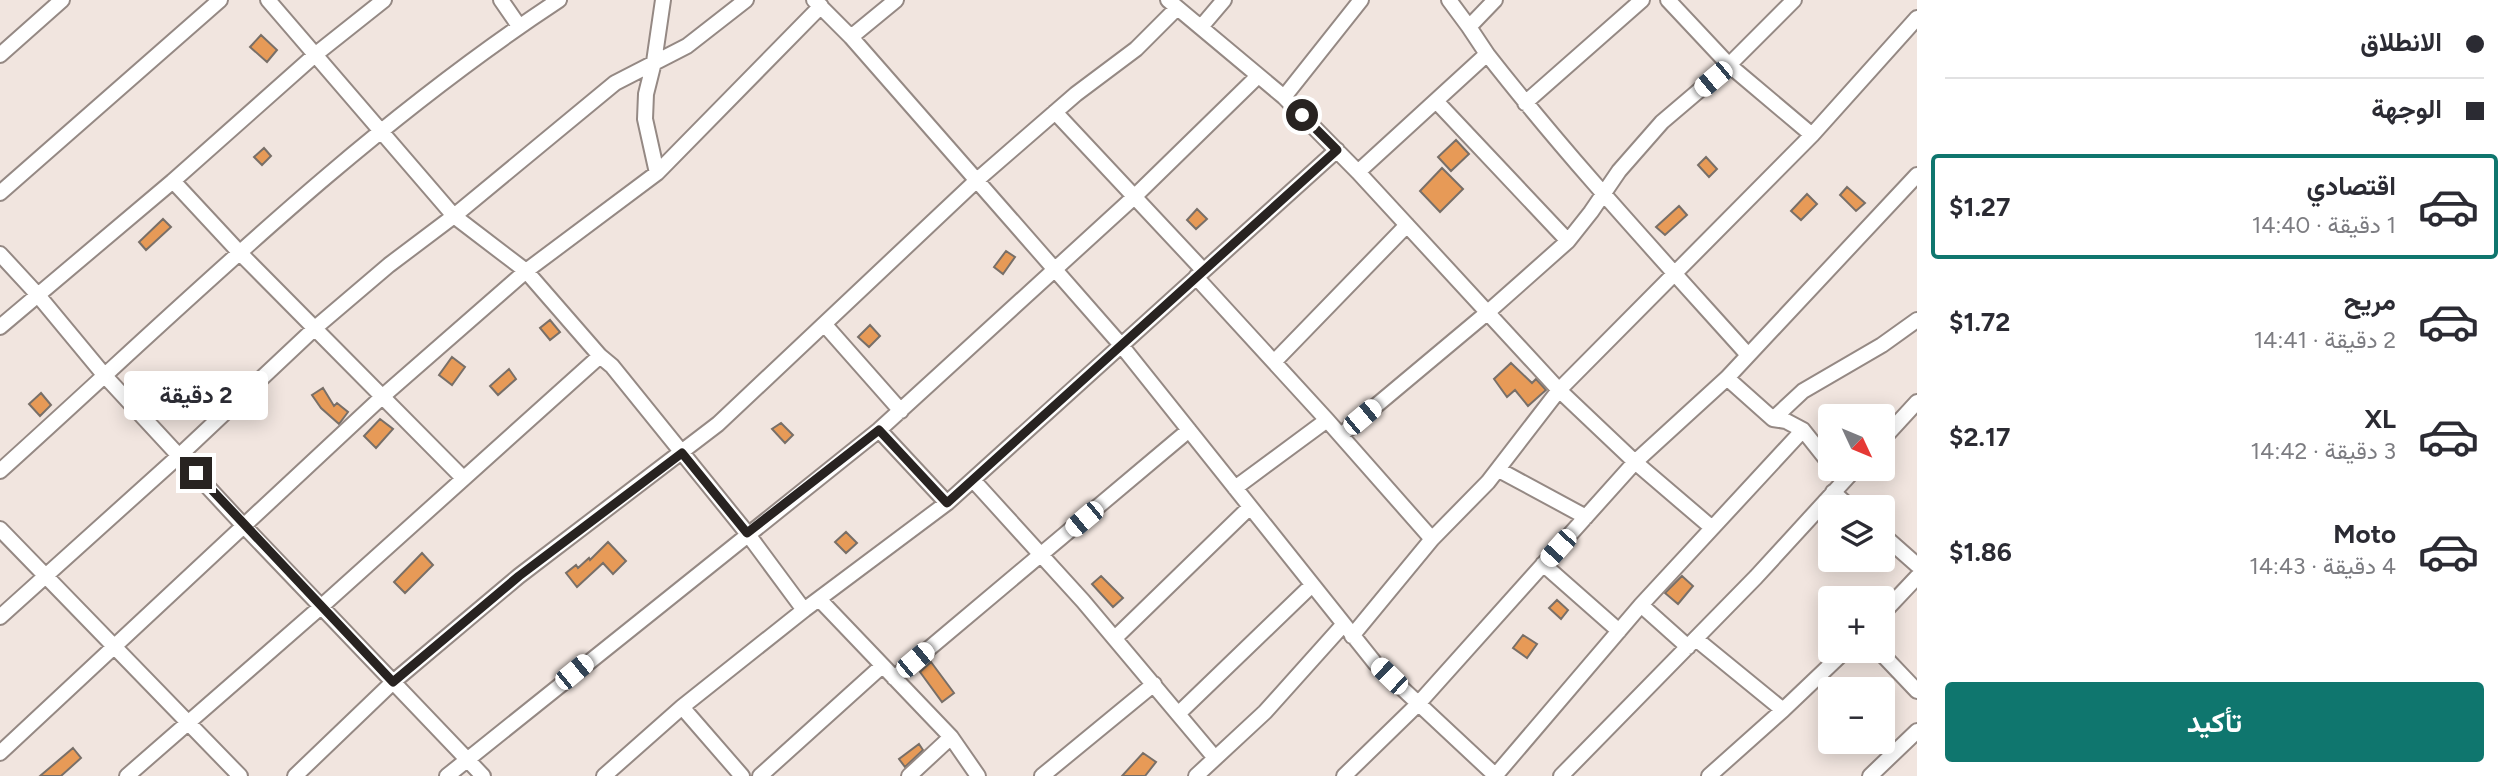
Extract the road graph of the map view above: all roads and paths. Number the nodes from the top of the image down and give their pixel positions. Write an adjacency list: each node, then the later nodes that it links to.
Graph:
1 (62, 0): 26 (street)
2 (220, 0): 42 (street)
3 (268, 0): 24 (street)
4 (384, 0): 24 (street)
5 (501, 0): 20 (street)
6 (559, 0): 20 (street)
7 (663, 0): 27 (street)
8 (746, 0): 27 (street)
9 (896, 0): 23 (street)
10 (1224, 0): 21 (street)
11 (1361, 0): 30 (street)
12 (1449, 0): 22 (street)
13 (1495, 0): 22 (street)
14 (1642, 0): 32 (street)
15 (1668, 0): 28 (street)
16 (1794, 0): 28 (street)
17 (818, 3): 23 (street); 38 (street)
18 (1173, 4): 21 (street); 33 (street)
19 (1917, 18): 35 (street)
20 (519, 26): 34 (street)
21 (1201, 27): 29 (street)
22 (1469, 27): 25 (street)
23 (851, 37): 40 (street)
24 (316, 54): 34 (street); 41 (street)
25 (1487, 54): 31 (street); 32 (street)
26 (0, 55)
27 (654, 62): 38 (street); 45 (street)
28 (1729, 65): 35 (street); 43 (street)
29 (1258, 76): 30 (street); 44 (street)
30 (1284, 97): 36 (street)
31 (1436, 101): 37 (street); 47 (street)
32 (1525, 103): 43 (street)
33 (1055, 112): 40 (street); 44 (street)
34 (380, 132): 45 (street); 48 (street)
35 (1812, 135): 52 (street)
36 (1337, 150): 37 (street); 53 (street)
37 (1357, 172): 46 (street)
38 (657, 173): 51 (street)
39 (1917, 175): 61 (street)
40 (977, 180): 50 (street); 57 (street)
41 (173, 181): 48 (street); 54 (street)
42 (0, 194)
43 (1603, 194): 47 (street); 52 (street)
44 (1133, 198): 50 (street); 53 (street)
45 (454, 216): 51 (street); 59 (street)
46 (1407, 225): 55 (street); 63 (street)
47 (1568, 241): 55 (street)
48 (239, 252): 59 (street); 64 (street)
49 (0, 254): 54 (street)
50 (1055, 267): 60 (street); 69 (street)
51 (526, 271): 62 (street); 67 (street)
52 (1675, 273): 61 (street); 66 (street)
53 (1199, 274): 60 (street); 63 (street)
54 (37, 294): 58 (street); 64 (street)
55 (1488, 312): 66 (street); 76 (street)
56 (1917, 320): 70 (street)
57 (825, 325): 69 (street); 78 (street)
58 (0, 327)
59 (315, 328): 67 (street); 79 (street)
60 (1121, 345): 74 (street); 84 (street)
61 (1748, 355): 65 (street)
62 (600, 356): 78 (street); 83 (street)
63 (1274, 362): 71 (street)
64 (105, 376): 79 (street); 82 (street)
65 (1727, 378): 70 (street); 80 (street)
66 (1559, 390): 80 (street); 81 (street)
67 (383, 396): 83 (street); 93 (street)
68 (1917, 402): 72 (street)
69 (901, 411): 73 (street)
70 (1773, 419): 75 (street)
71 (1327, 420): 76 (street); 88 (street)
72 (1895, 426)
73 (879, 430): 90 (street); 96 (street)
74 (1189, 430): 88 (street); 99 (street)
75 (1803, 430): 77 (street); 94 (street)
76 (1340, 435): 97 (street)
77 (1818, 449)
78 (682, 453): 96 (street); 120 (street)
79 (180, 455): 93 (street); 102 (street)
80 (1635, 462): 92 (street); 94 (street)
81 (1499, 470): 92 (street); 97 (street)
82 (0, 471)
83 (463, 478): 107 (street)
84 (973, 480): 90 (street); 99 (street)
85 (1837, 481): 87 (street)
86 (1844, 481): 87 (street)
87 (1838, 487): 89 (street); 114 (street)
88 (1235, 488): 91 (street)
89 (1843, 495)
90 (947, 503): 105 (street)
91 (1250, 508): 104 (street); 113 (street)
92 (1586, 517): 100 (street)
93 (244, 526): 107 (street); 115 (street)
94 (1711, 527): 108 (street)
95 (0, 529): 102 (street)
96 (747, 533): 109 (street); 132 (street)
97 (1432, 539): 111 (street)
98 (1895, 546): 101 (street)
99 (1042, 555): 113 (street); 119 (street)
100 (1544, 564): 112 (street); 123 (street)
101 (1917, 565)
102 (46, 576): 110 (street); 115 (street)
103 (1917, 577): 106 (street)
104 (1311, 586): 111 (street); 126 (street)
105 (819, 599): 109 (street); 118 (street)
106 (1895, 600)
107 (323, 605): 120 (street); 127 (street)
108 (1641, 605): 112 (street); 114 (street)
109 (804, 610): 124 (street)
110 (0, 617)
111 (1347, 630): 123 (street); 131 (street)
112 (1619, 631): 146 (street)
113 (1115, 638): 121 (street)
114 (1692, 643): 125 (street); 147 (street)
115 (114, 646): 127 (street); 130 (street)
116 (1832, 663): 125 (street)
117 (1890, 663): 122 (street)
118 (882, 666): 119 (street); 140 (street)
119 (894, 678): 129 (street)
120 (393, 682): 132 (street); 135 (street)
121 (1154, 684): 126 (street); 143 (street)
122 (1917, 691)
123 (1418, 704): 145 (street); 146 (street)
124 (682, 707): 138 (street); 139 (street)
125 (1783, 710): 148 (street)
126 (1178, 713): 131 (street)
127 (188, 721): 133 (street); 134 (street)
128 (1917, 731): 149 (street)
129 (951, 737): 141 (street); 142 (street)
130 (0, 753)
131 (1214, 758): 144 (street)
132 (466, 759): 136 (street); 137 (street)
133 (127, 776)
134 (240, 776)
135 (295, 776)
136 (447, 776)
137 (483, 776)
138 (604, 776)
139 (743, 776)
140 (760, 776)
141 (909, 776)
142 (978, 776)
143 (1042, 776)
144 (1196, 776)
145 (1344, 776)
146 (1495, 776)
147 (1561, 776)
148 (1709, 776)
149 (1870, 776)

